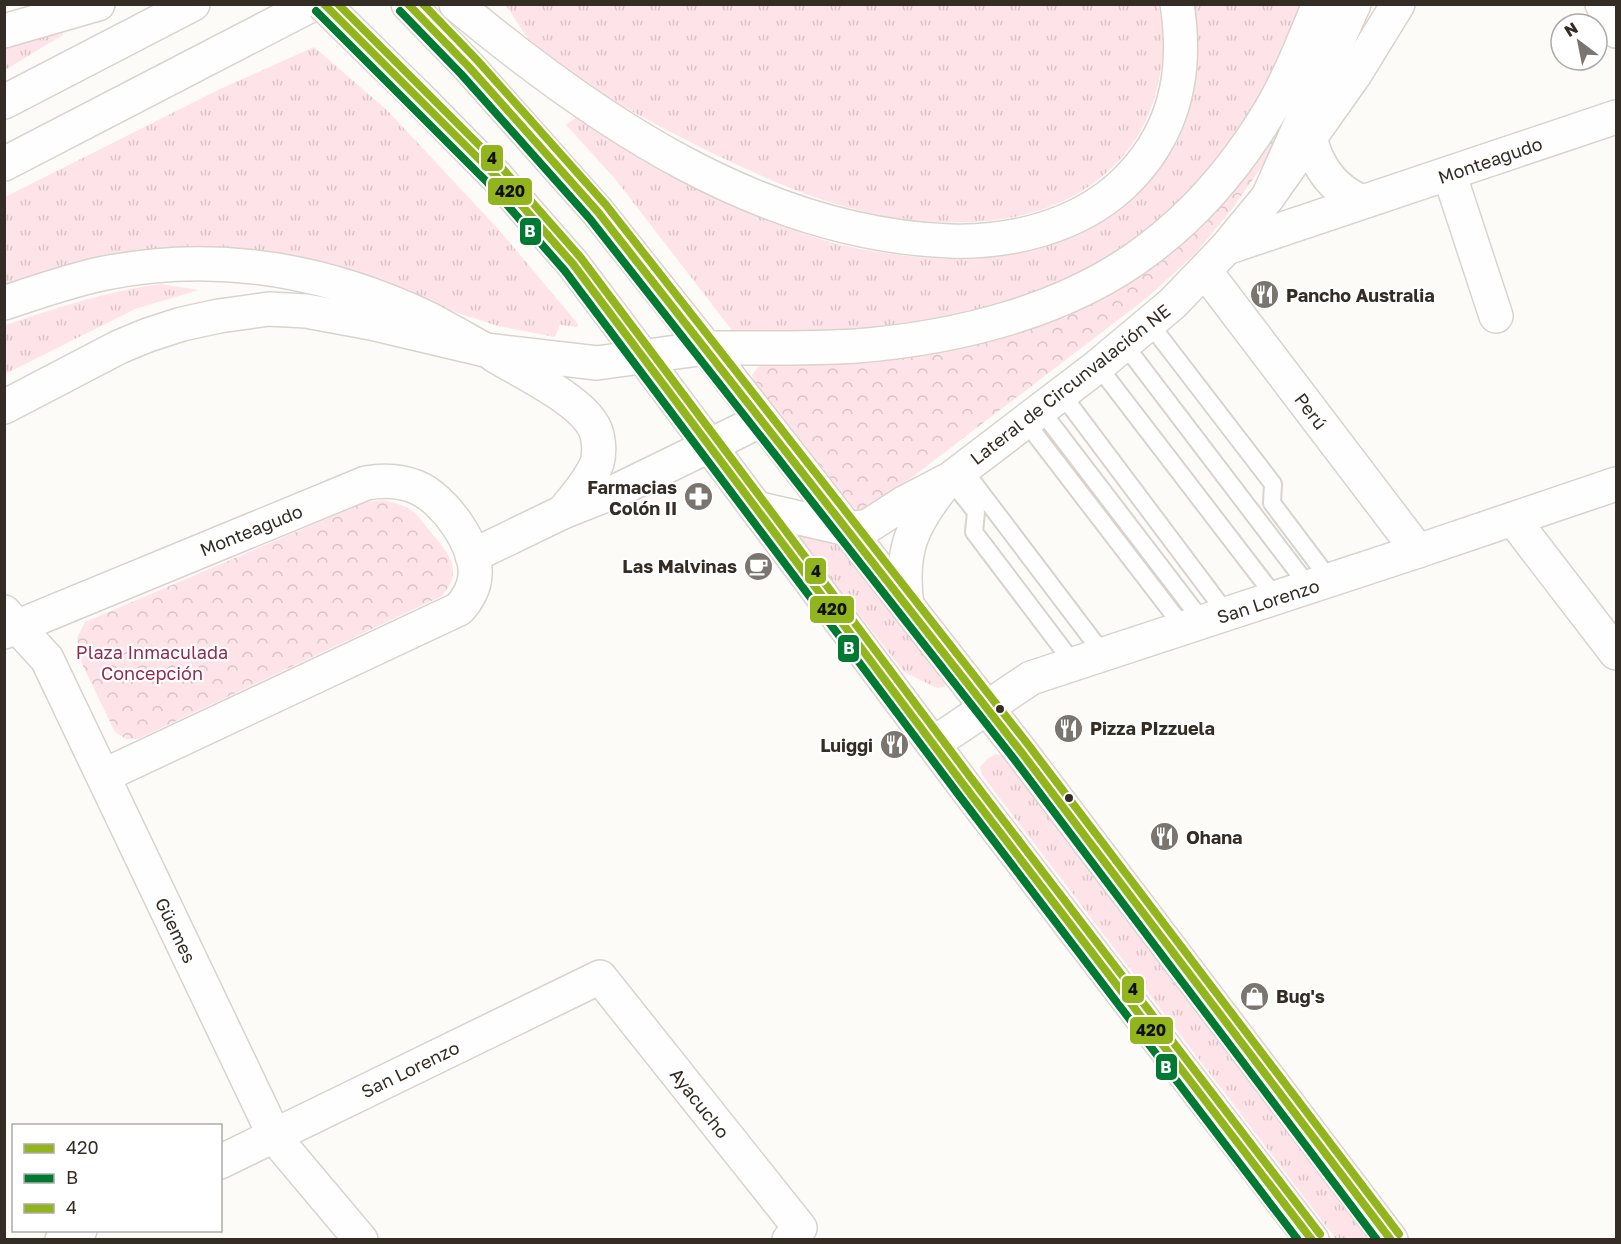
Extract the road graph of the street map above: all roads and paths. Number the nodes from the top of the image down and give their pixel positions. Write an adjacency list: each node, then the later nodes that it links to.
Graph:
1 (98, 4): 13 (main road)
2 (193, 4): 16 (main road)
3 (314, 4): 15 (main road)
4 (323, 4): 29 (main road, bridge)
5 (335, 4): 15 (main road)
6 (408, 4): 27 (main road)
7 (456, 4): 8 (main road)
8 (1177, 4)
9 (1319, 4): 27 (main road)
10 (1354, 4): 18 (main road)
11 (1398, 4): 18 (main road)
12 (1602, 4): 14 (main road)
13 (4, 30)
14 (1617, 31)
15 (188, 69): 19 (main road)
16 (4, 102)
17 (1617, 117): 20 (main road, Monteagudo)
18 (1309, 124): 21 (main road); 22 (main road, Lateral de Circunvalación NE)
19 (4, 164)
20 (1449, 173): 21 (main road, Monteagudo); 24 (main road)
21 (1363, 202): 22 (main road, Monteagudo)
22 (1216, 259): 25 (main road, Lateral de Circunvalación NE); 41 (main road, Perú)
23 (4, 303): 28 (main road)
24 (1496, 316)
25 (1150, 324): 26 (main road, Lateral de Circunvalación NE); 43 (lane)
26 (1124, 344): 30 (main road, Lateral de Circunvalación NE); 43 (lane)
27 (706, 348): 29 (main road); 33 (main road)
28 (485, 350): 29 (main road); 31 (main road); 38 (main road)
29 (643, 357): 34 (main road)
30 (1098, 366): 32 (main road, Lateral de Circunvalación NE); 44 (lane)
31 (4, 407)
32 (1042, 408): 35 (main road, Lateral de Circunvalación NE); 46 (lane); 46 (lane)
33 (762, 420): 34 (main road); 40 (main road)
34 (710, 446): 37 (main road); 38 (main road)
35 (956, 474): 40 (main road, Lateral de Circunvalación NE); 45 (main road); 49 (lane); 49 (lane)
36 (1617, 484): 39 (main road, San Lorenzo)
37 (756, 508): 40 (main road, Lateral de Circunvalación NE); 51 (main road)
38 (563, 512): 42 (main road)
39 (1513, 519): 41 (main road, San Lorenzo); 48 (main road)
40 (848, 529): 45 (main road)
41 (1418, 551): 43 (main road, San Lorenzo)
42 (472, 556): 47 (main road, Monteagudo); 52 (main road, Monteagudo)
43 (1320, 584): 44 (main road, San Lorenzo)
44 (1276, 598): 46 (main road, San Lorenzo)
45 (907, 606): 50 (main road)
46 (1205, 621): 49 (main road, San Lorenzo)
47 (9, 624): 52 (main road, Güemes)
48 (1617, 653)
49 (1089, 659): 50 (main road, San Lorenzo)
50 (987, 708): 51 (main road, San Lorenzo); 61 (main road)
51 (933, 744): 60 (main road)
52 (103, 776): 54 (main road, Güemes)
53 (600, 977): 54 (main road, San Lorenzo); 57 (main road, Ayacucho)
54 (275, 1136): 55 (main road, San Lorenzo); 59 (main road, Güemes)
55 (222, 1161)
56 (76, 1232): 58 (main road)
57 (795, 1234)
58 (62, 1239)
59 (361, 1239)
60 (1312, 1239)
61 (1391, 1239)

